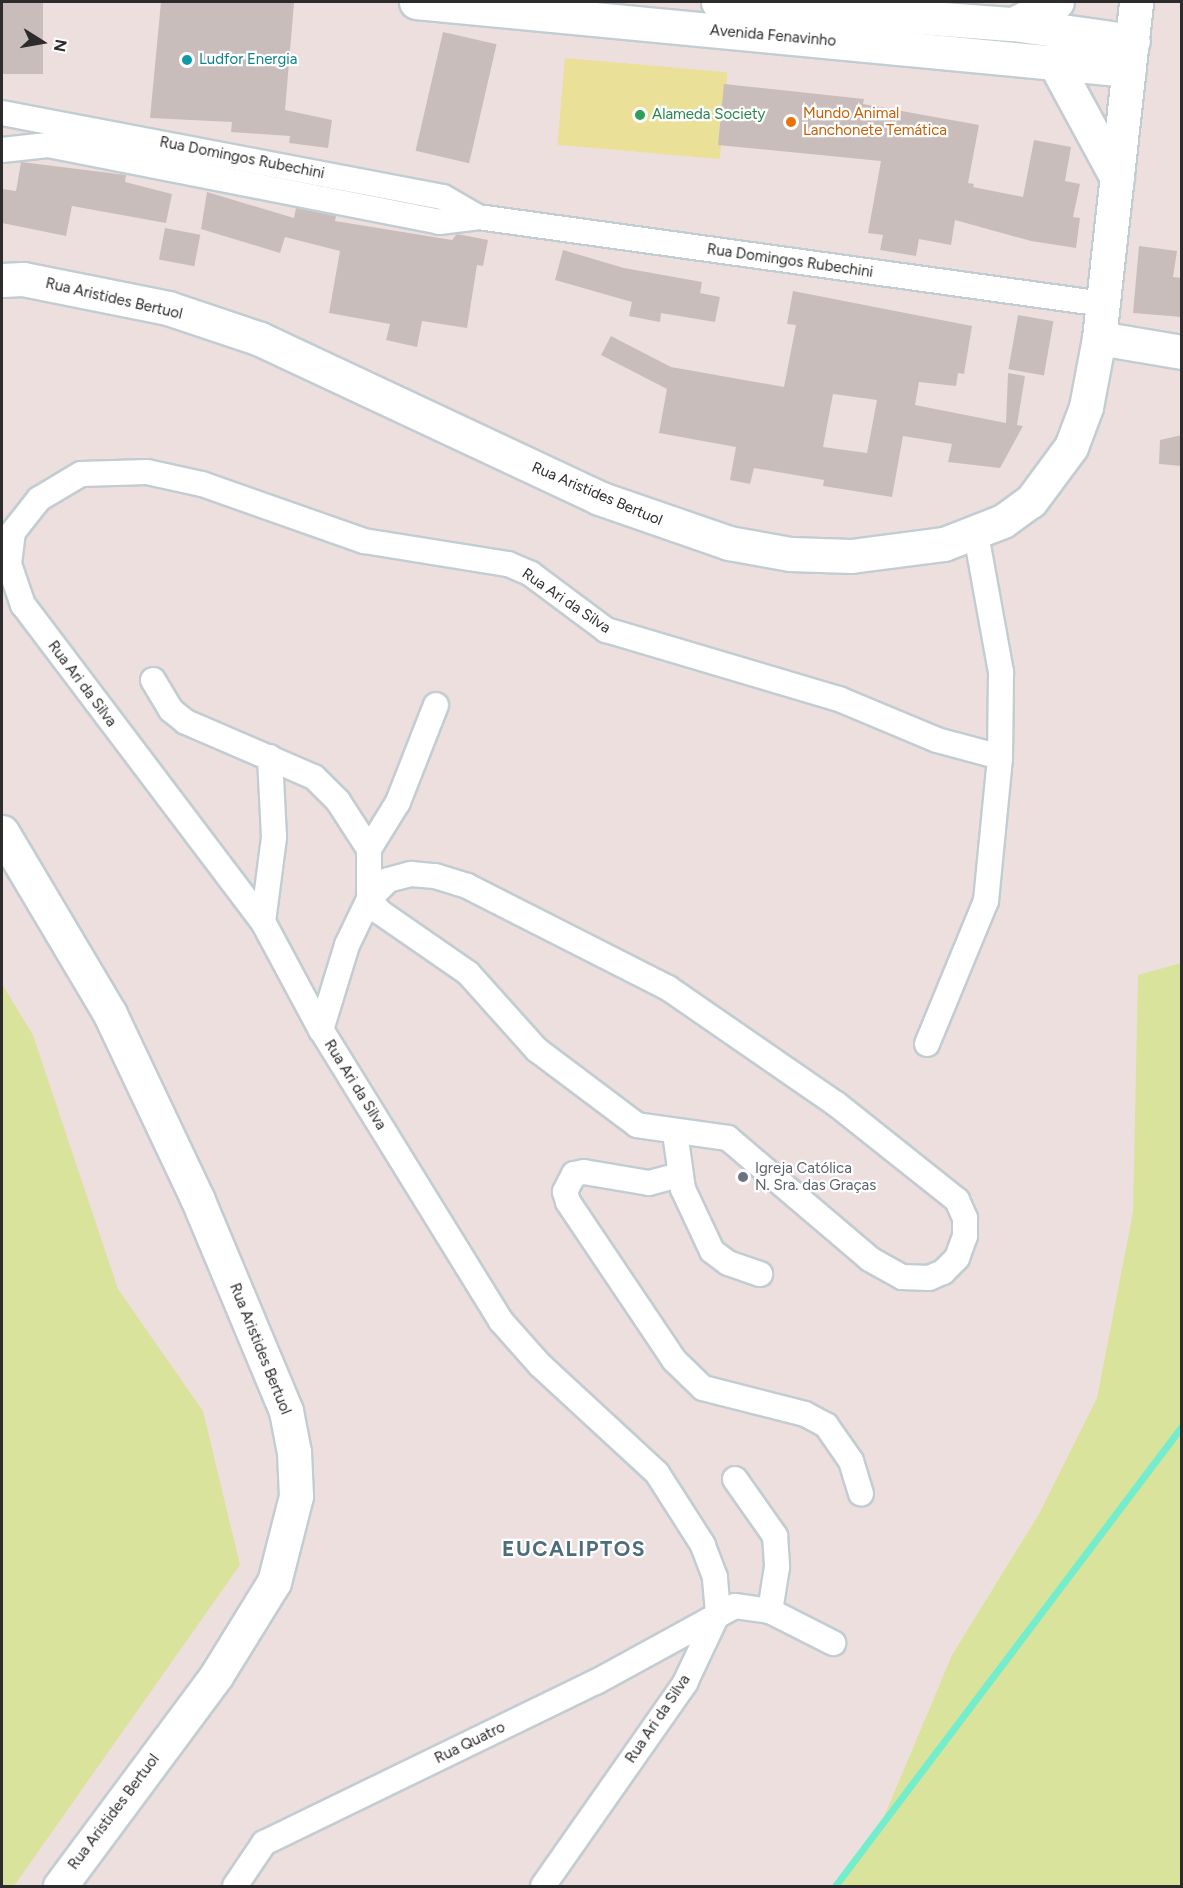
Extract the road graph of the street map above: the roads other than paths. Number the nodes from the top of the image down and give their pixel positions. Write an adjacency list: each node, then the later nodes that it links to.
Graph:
1 (718, 2): 6 (main road, Avenida Fenavinho)
2 (1058, 2): 7 (main road)
3 (1136, 2): 9 (main road, Rua Aristides Bertuol)
4 (436, 3): 5 (main road, Avenida Fenavinho)
5 (615, 12): 6 (main road, Avenida Fenavinho)
6 (785, 22): 8 (main road, Avenida Fenavinho)
7 (1013, 24): 8 (main road, Avenida Fenavinho); 9 (main road, Avenida Fenavinho)
8 (960, 36): 10 (main road, Avenida Fenavinho)
9 (1131, 56): 10 (main road, Avenida Fenavinho); 13 (main road, Rua Aristides Bertuol)
10 (1053, 60): 13 (main road)
11 (2, 113): 14 (street, Rua Domingos Rubechini)
12 (2, 150): 14 (street, Rua Domingos Rubechini)
13 (1117, 178): 16 (main road, Rua Aristides Bertuol)
14 (478, 218): 16 (street, Rua Domingos Rubechini)
15 (2, 280): 19 (main road, Rua Aristides Bertuol)
16 (1103, 304): 17 (main road, Rua Aristides Bertuol)
17 (1099, 338): 18 (main road); 19 (main road, Rua Aristides Bertuol)
18 (1182, 352)
19 (976, 534): 22 (street)
20 (153, 680): 23 (street)
21 (436, 705): 25 (street)
22 (1000, 757): 27 (street, Rua Ari da Silva); 29 (street)
23 (270, 758): 25 (street); 27 (street)
24 (2, 832): 38 (main road, Rua Aristides Bertuol)
25 (369, 849): 26 (street)
26 (369, 899): 28 (street); 30 (street); 30 (street)
27 (263, 922): 28 (street, Rua Ari da Silva)
28 (321, 1030): 36 (street, Rua Ari da Silva)
29 (927, 1044)
30 (675, 1133): 31 (street)
31 (679, 1175): 32 (street); 34 (street)
32 (760, 1274)
33 (735, 1479): 35 (street)
34 (861, 1493)
35 (770, 1611): 36 (street, Rua Quatro); 37 (street, Rua Quatro)
36 (718, 1613): 39 (street, Rua Quatro); 40 (street, Rua Ari da Silva)
37 (833, 1643)
38 (60, 1887)
39 (235, 1887)
40 (543, 1887)

